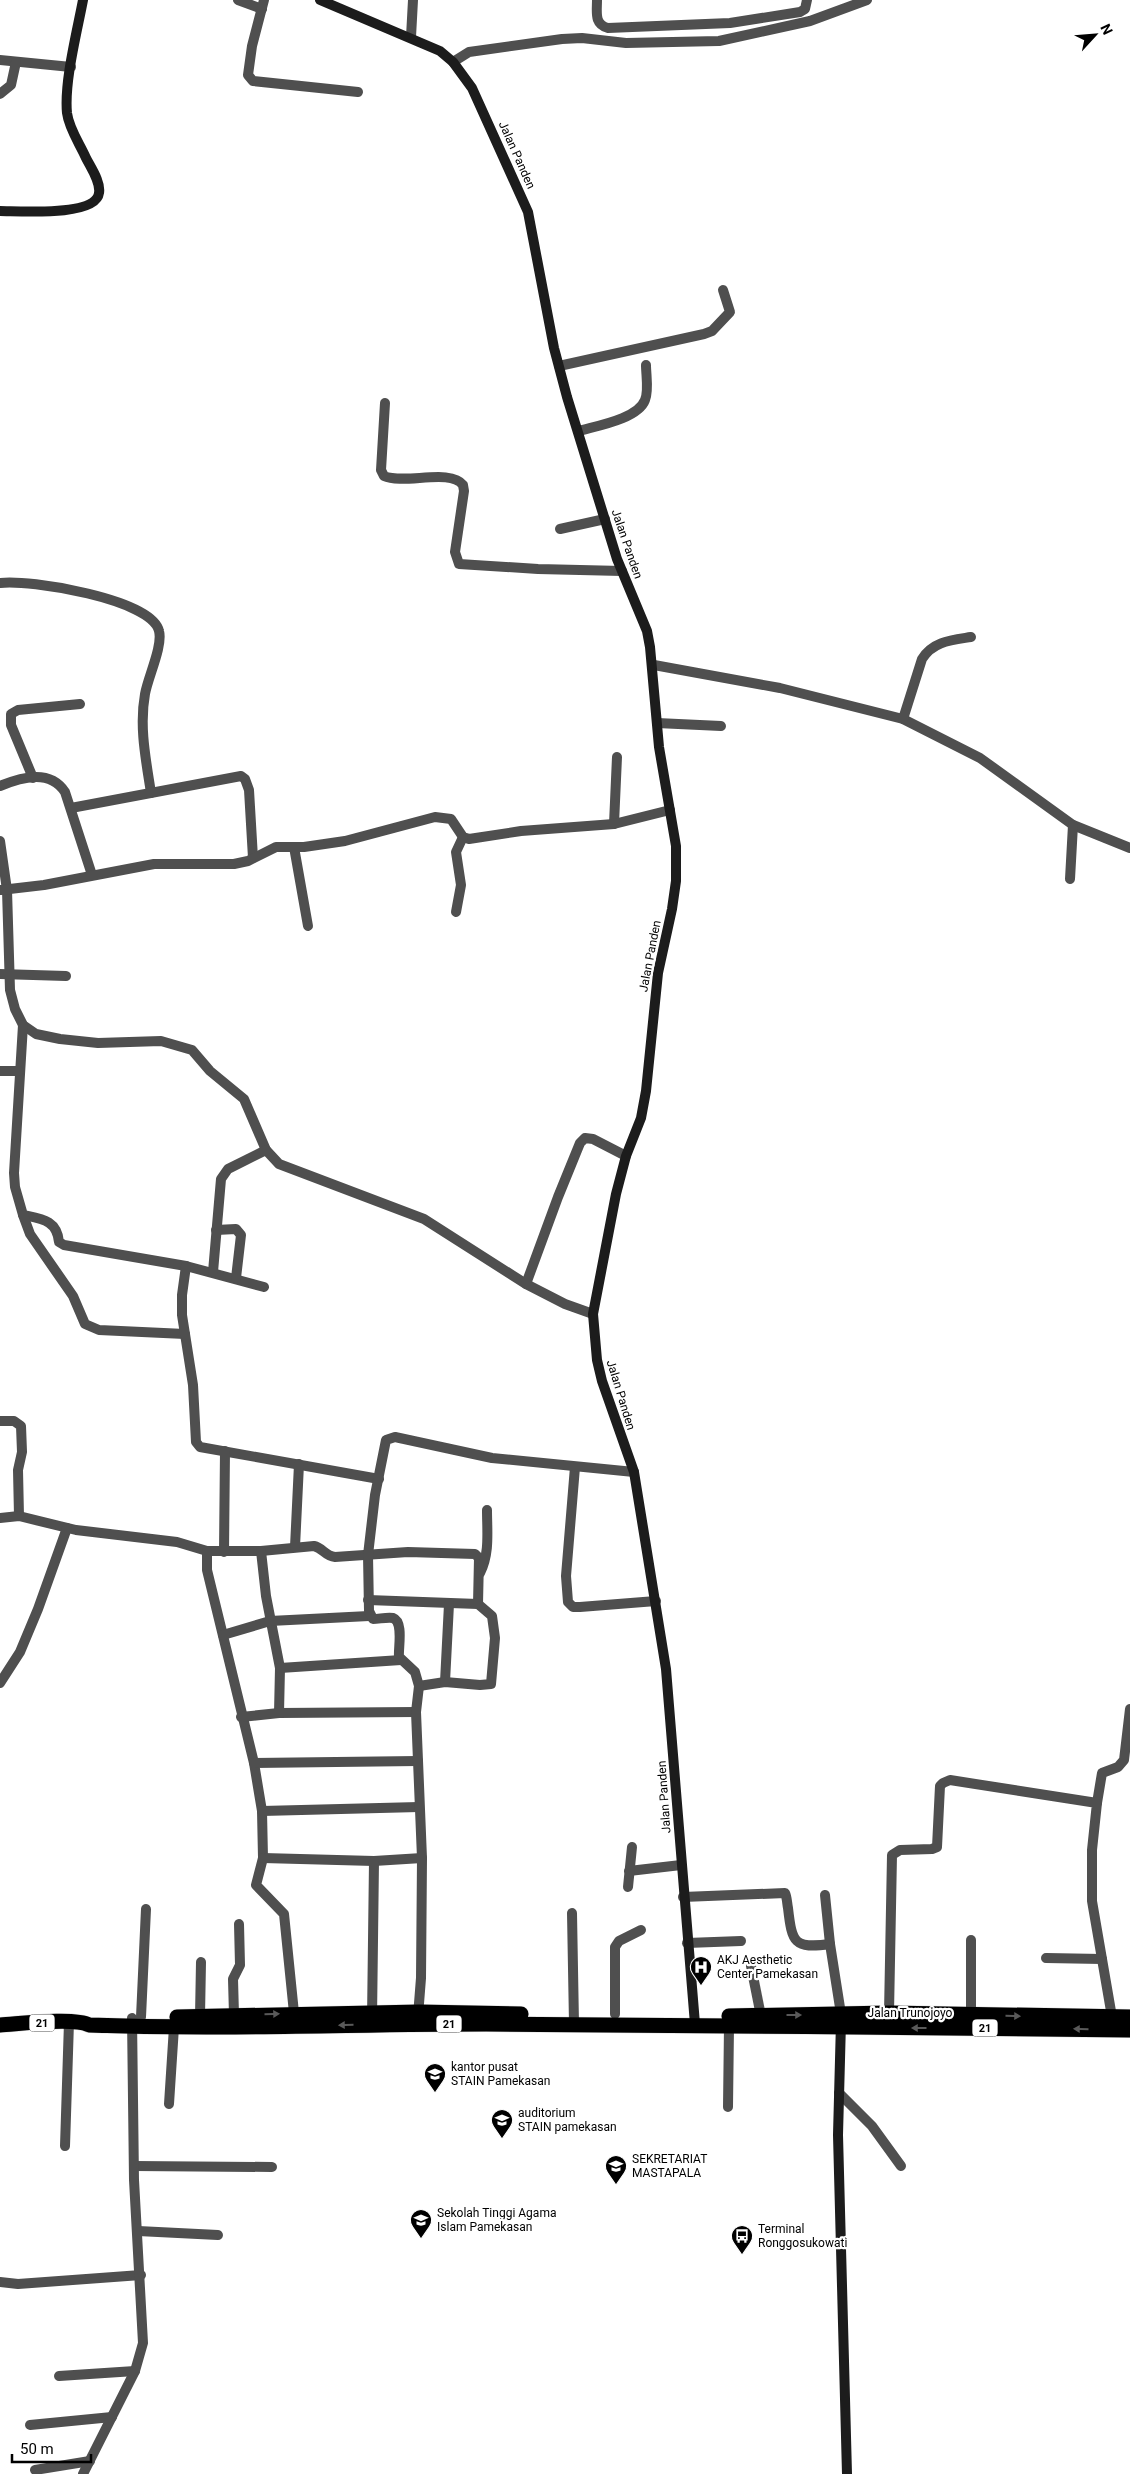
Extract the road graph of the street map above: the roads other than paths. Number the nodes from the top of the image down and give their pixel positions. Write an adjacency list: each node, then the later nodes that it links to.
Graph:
1 (83, 0): 13 (street)
2 (238, 0): 8 (street)
3 (320, 0): 9 (street, Jalan Panden)
4 (413, 0): 9 (street)
5 (597, 0): 6 (street)
6 (807, 0)
7 (866, 0): 12 (street)
8 (263, 5): 14 (street)
9 (410, 37): 12 (street, Jalan Panden)
10 (0, 60): 11 (street)
11 (16, 62): 13 (street); 15 (street)
12 (452, 62): 19 (street, Jalan Panden)
13 (71, 67): 16 (street)
14 (358, 92)
15 (0, 94)
16 (0, 211)
17 (723, 290): 19 (street)
18 (646, 365): 21 (street)
19 (559, 366): 21 (street, Jalan Panden)
20 (386, 402): 24 (street)
21 (579, 431): 22 (street, Jalan Panden)
22 (605, 519): 23 (street); 24 (street, Jalan Panden)
23 (560, 529)
24 (622, 570): 27 (street, Jalan Panden)
25 (0, 582): 35 (street)
26 (971, 637): 29 (street)
27 (654, 665): 29 (street); 30 (street, Jalan Panden)
28 (80, 704): 33 (street)
29 (904, 719): 39 (street)
30 (657, 724): 31 (street); 37 (street, Jalan Panden)
31 (720, 726)
32 (618, 757): 38 (street)
33 (33, 778): 34 (street); 36 (street)
34 (0, 786)
35 (151, 793): 36 (street); 44 (street)
36 (71, 808): 45 (street)
37 (670, 810): 38 (street); 56 (street, Jalan Panden)
38 (614, 824): 40 (street)
39 (1073, 825): 43 (street); 46 (street)
40 (463, 838): 42 (street); 48 (street)
41 (0, 841): 47 (street)
42 (294, 847): 44 (street); 49 (street)
43 (1130, 848)
44 (254, 858): 45 (street)
45 (92, 875): 47 (street)
46 (1070, 880)
47 (3, 890): 50 (street)
48 (456, 912)
49 (308, 926)
50 (4, 974): 51 (street); 52 (street)
51 (66, 976)
52 (23, 1025): 54 (street); 55 (street)
53 (0, 1071): 54 (street)
54 (19, 1071): 57 (street)
55 (266, 1150): 58 (street); 62 (street)
56 (626, 1156): 62 (street); 64 (street, Jalan Panden)
57 (23, 1215): 59 (street); 65 (street)
58 (216, 1230): 60 (street); 61 (street)
59 (186, 1266): 60 (street); 65 (street)
60 (213, 1272): 61 (street)
61 (236, 1278): 63 (street)
62 (526, 1284): 64 (street)
63 (264, 1287)
64 (593, 1314): 70 (street, Jalan Panden)
65 (185, 1334): 67 (street)
66 (0, 1421): 73 (street)
67 (225, 1451): 68 (street); 79 (street)
68 (299, 1464): 71 (street); 76 (street)
69 (575, 1467): 70 (street); 71 (street); 83 (street)
70 (634, 1472): 83 (street, Jalan Panden)
71 (379, 1479): 80 (street)
72 (487, 1510): 81 (street)
73 (20, 1516): 74 (street); 75 (street)
74 (0, 1518)
75 (67, 1528): 77 (street); 92 (street)
76 (295, 1547): 78 (street); 80 (street)
77 (207, 1551): 79 (street); 88 (street)
78 (260, 1551): 79 (street); 87 (street)
79 (224, 1552)
80 (368, 1555): 81 (street); 82 (street)
81 (478, 1576): 85 (street)
82 (368, 1600): 84 (street); 86 (street)
83 (656, 1601): 107 (street, Jalan Panden)
84 (449, 1604): 85 (street); 91 (street)
85 (478, 1604): 91 (street)
86 (370, 1616): 87 (street); 89 (street)
87 (270, 1622): 88 (street); 90 (street)
88 (224, 1635): 97 (street)
89 (401, 1660): 90 (street); 93 (street)
90 (280, 1668): 96 (street)
91 (445, 1682): 93 (street)
92 (0, 1683)
93 (419, 1686): 95 (street)
94 (1130, 1709): 100 (street)
95 (416, 1712): 96 (street); 98 (street)
96 (279, 1713): 97 (street)
97 (241, 1717): 99 (street)
98 (418, 1760): 99 (street); 101 (street)
99 (254, 1763): 102 (street)
100 (1097, 1803): 121 (street); 125 (street)
101 (419, 1807): 102 (street); 105 (street)
102 (262, 1811): 104 (street)
103 (632, 1847): 108 (street)
104 (263, 1858): 106 (street); 124 (street)
105 (422, 1858): 106 (street); 133 (street)
106 (374, 1861): 134 (street)
107 (681, 1865): 108 (street); 111 (street, Jalan Panden)
108 (629, 1871): 109 (street)
109 (628, 1887)
110 (825, 1894): 119 (street)
111 (683, 1897): 118 (street, Jalan Panden); 119 (street)
112 (146, 1909): 136 (street)
113 (572, 1913): 135 (street)
114 (239, 1924): 127 (street)
115 (642, 1930): 126 (street)
116 (971, 1940): 130 (street)
117 (741, 1941): 118 (street)
118 (687, 1943): 137 (street, Jalan Panden)
119 (830, 1944): 138 (street)
120 (1046, 1958): 121 (street)
121 (1102, 1959): 131 (street)
122 (201, 1962): 128 (street)
123 (751, 1966): 129 (street)
124 (294, 2013): 127 (highway, 21, one-way to 124); 134 (highway, 21)
125 (889, 2013): 130 (highway, Jalan Trunojoyo / 21); 138 (highway, Jalan Trunojoyo / 21)
126 (615, 2014): 135 (highway, 21); 137 (highway, 21)
127 (234, 2015): 128 (highway, 21)
128 (200, 2016): 136 (highway, 21)
129 (760, 2016): 137 (highway, 21); 138 (highway, 21, one-way to 138)
130 (971, 2016): 131 (highway, Jalan Trunojoyo / 21, one-way to 131)
131 (1112, 2017): 132 (highway, Jalan Trunojoyo / 21)
132 (1130, 2017)
133 (417, 2018): 134 (highway, 21); 135 (highway, 21)
134 (372, 2019): 142 (highway, 21, one-way to 142)
135 (574, 2019): 137 (highway, 21)
136 (135, 2020): 139 (highway, 21); 142 (highway, 21); 148 (street)
137 (694, 2020): 141 (highway, 21)
138 (841, 2021): 141 (highway, 21); 143 (highway, Jalan Trunojoyo / 21, one-way to 138); 144 (street)
139 (76, 2022): 140 (highway, 21); 147 (street)
140 (0, 2025)
141 (729, 2026): 146 (street)
142 (174, 2027): 145 (street)
143 (1130, 2030)
144 (839, 2093): 149 (street); 162 (street)
145 (169, 2104)
146 (728, 2106)
147 (65, 2146)
148 (134, 2166): 150 (street); 151 (street)
149 (901, 2166)
150 (272, 2167)
151 (138, 2231): 152 (street); 153 (street)
152 (218, 2235)
153 (141, 2275): 154 (street); 155 (street)
154 (0, 2282)
155 (134, 2371): 156 (street); 157 (street)
156 (59, 2376)
157 (112, 2417): 158 (street); 159 (street)
158 (30, 2425)
159 (90, 2461): 160 (street); 161 (street)
160 (34, 2470)
161 (84, 2474)
162 (847, 2474)

